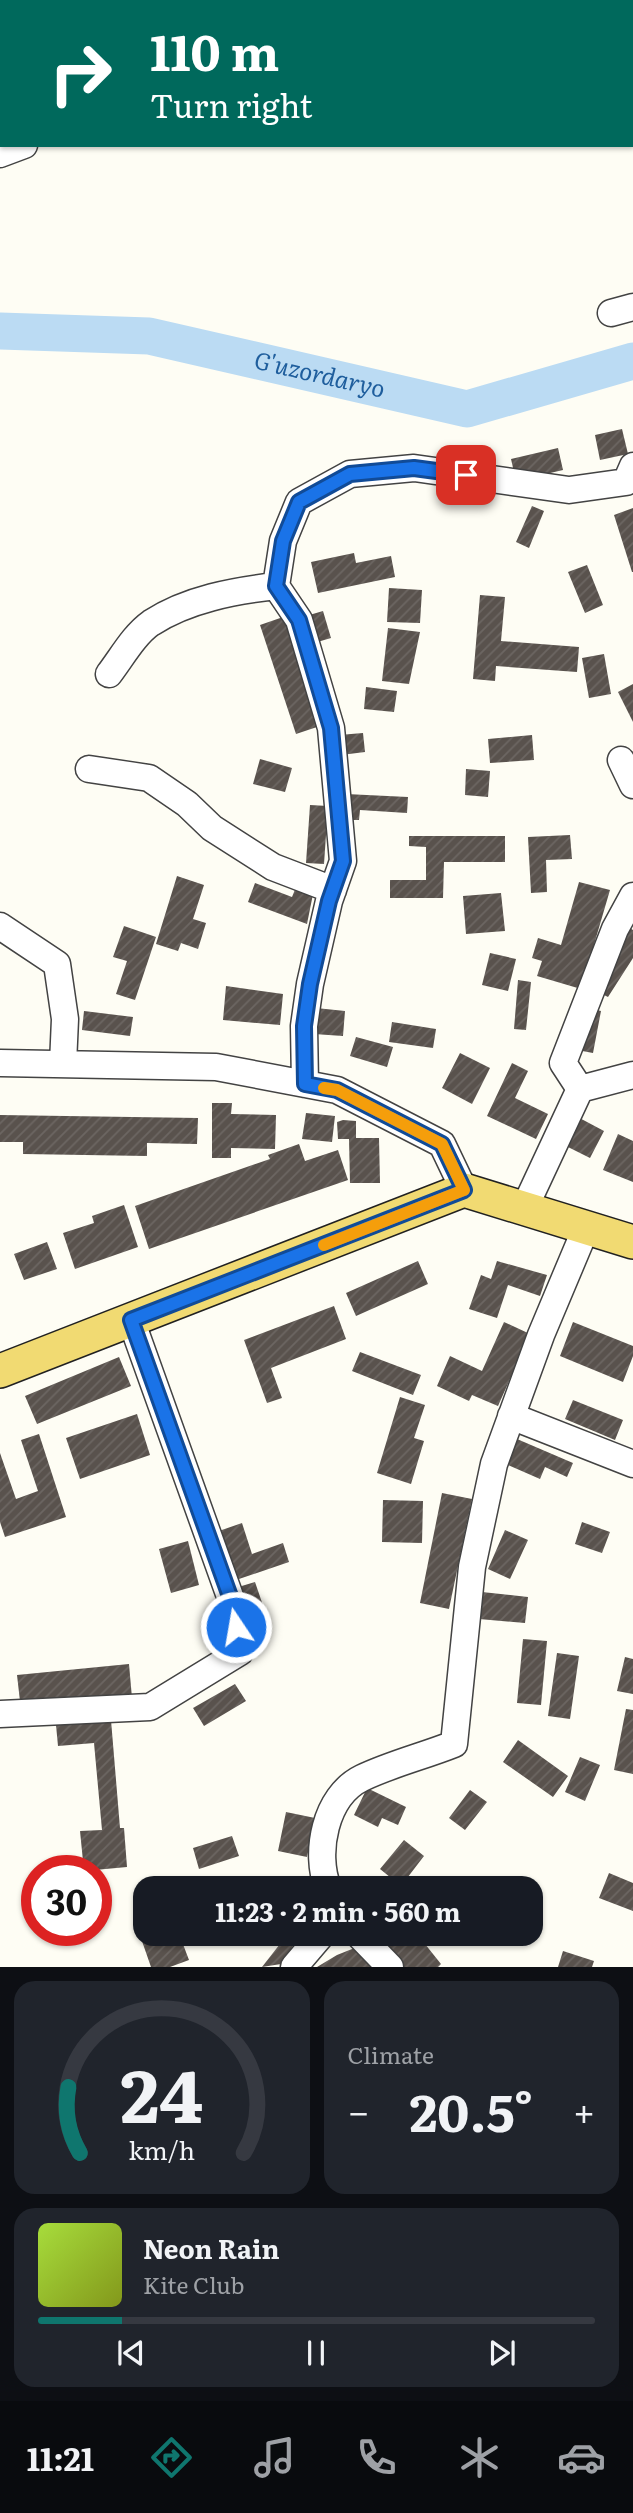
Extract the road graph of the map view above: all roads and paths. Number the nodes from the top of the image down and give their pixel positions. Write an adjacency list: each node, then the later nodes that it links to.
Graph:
1 (19, 147): 2 (street)
2 (0, 154)
3 (633, 466): 4 (street)
4 (276, 586): 5 (street); 9 (street)
5 (109, 674)
6 (621, 760): 8 (street)
7 (89, 769): 9 (street)
8 (633, 785)
9 (333, 891): 15 (street)
10 (633, 896): 16 (street)
11 (0, 926): 13 (street)
12 (0, 1063): 13 (street)
13 (63, 1064): 15 (street)
14 (633, 1075): 16 (street)
15 (305, 1084): 17 (street)
16 (580, 1090): 18 (street)
17 (464, 1190): 18 (main road); 21 (main road)
18 (524, 1209): 19 (main road)
19 (586, 1228): 20 (main road); 23 (street)
20 (633, 1242)
21 (131, 1320): 22 (main road); 25 (street)
22 (0, 1371)
23 (511, 1416): 24 (street); 26 (street)
24 (633, 1464)
25 (0, 1714)
26 (323, 1876)
27 (311, 1946): 29 (street)
28 (370, 1946): 30 (street)
29 (293, 1967)
30 (390, 1967)

